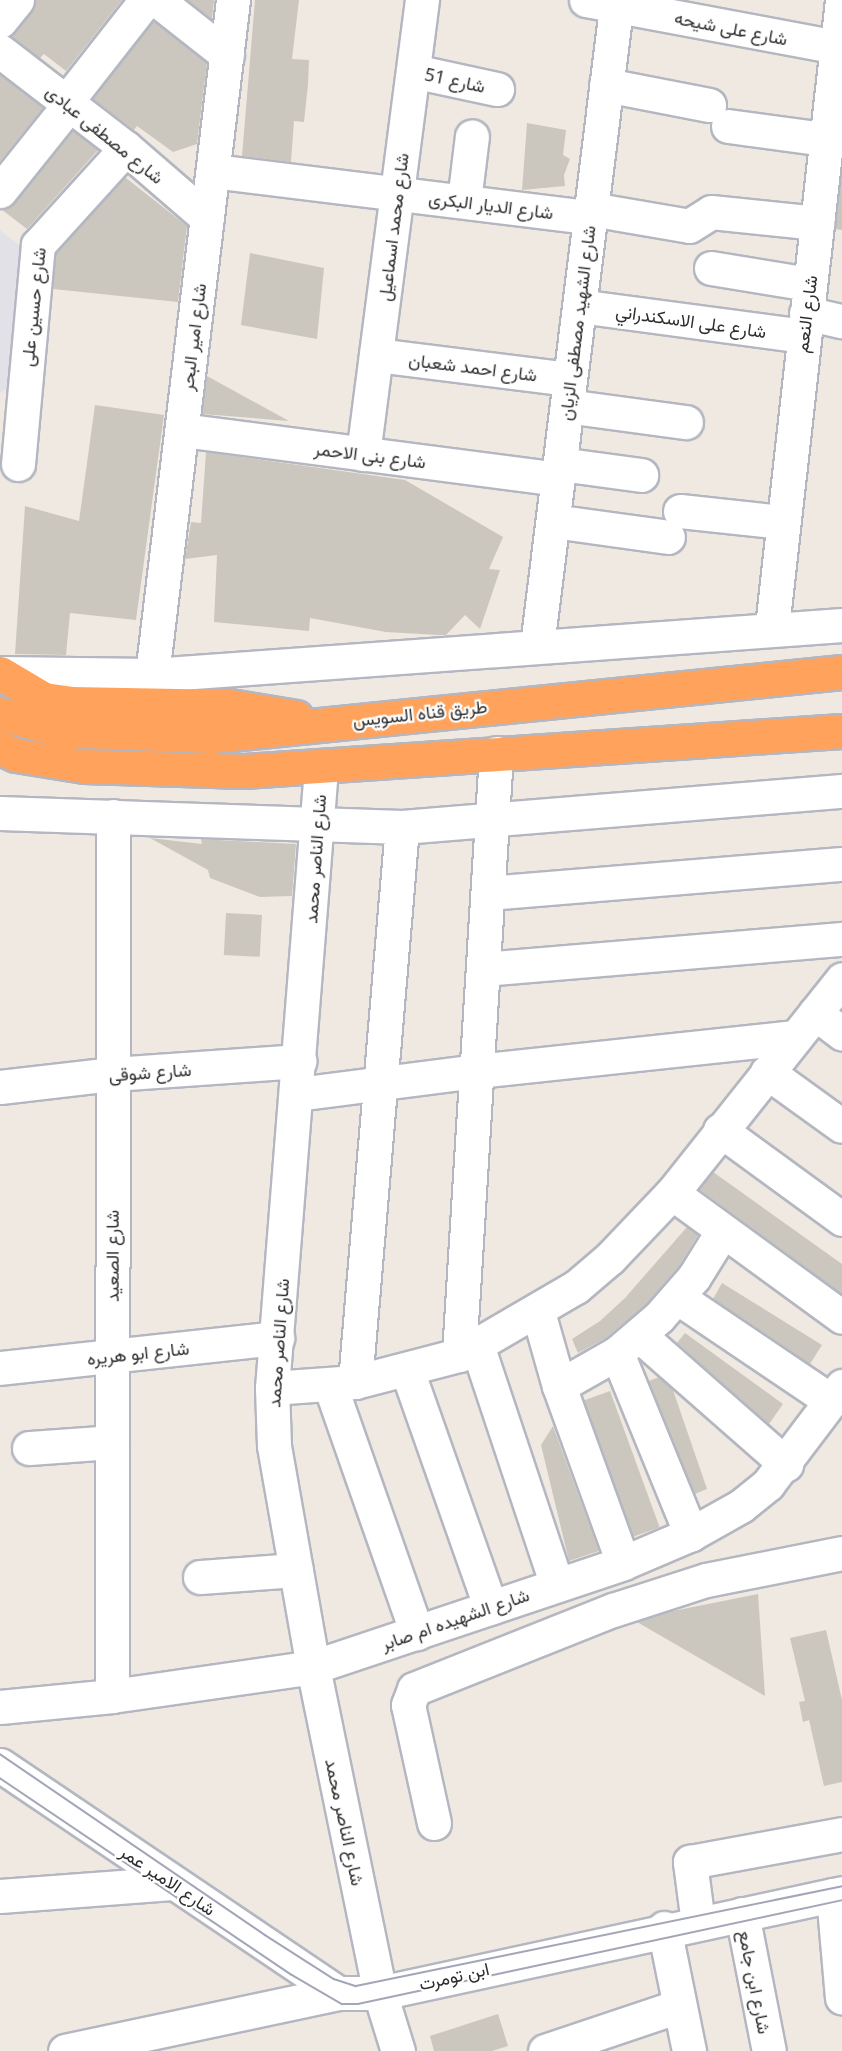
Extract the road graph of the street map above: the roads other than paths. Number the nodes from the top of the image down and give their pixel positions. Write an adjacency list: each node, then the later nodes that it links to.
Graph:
1 (17, 0): 9 (street)
2 (146, 0): 16 (street)
3 (157, 0): 12 (street)
4 (233, 0): 12 (street, شارع امير البحر)
5 (422, 0): 13 (street, شارع محمد اسماعيل)
6 (842, 0): 10 (street, شارع النعم)
7 (606, 2): 8 (street, شارع على شيحه); 14 (street, شارع الشهيد مصطفى الزيان)
8 (728, 13): 10 (street, شارع على شيحه)
9 (0, 21)
10 (838, 47): 18 (street, شارع النعم)
11 (0, 51): 16 (street, شارع مصطفى عبادى)
12 (227, 55): 20 (street, شارع امير البحر)
13 (413, 71): 15 (street, شارع 51); 22 (street, شارع محمد اسماعيل)
14 (606, 85): 18 (street); 24 (street, شارع الشهيد مصطفى الزيان)
15 (497, 88)
16 (67, 104): 19 (street, شارع مصطفى عبادى); 21 (street)
17 (472, 136): 23 (street)
18 (824, 139): 26 (street, شارع النعم)
19 (126, 148): 25 (street, شارع مصطفى عبادى); 36 (street, شارع حسين على)
20 (213, 171): 22 (street, شارع الديار البكرى); 25 (street, شارع امير البحر)
21 (0, 191)
22 (397, 193): 23 (street, شارع الديار البكرى); 31 (street, شارع محمد اسماعيل)
23 (464, 201): 24 (street, شارع الديار البكرى)
24 (591, 213): 26 (street, شارع الديار البكرى); 28 (street, شارع الشهيد مصطفى الزيان)
25 (207, 218): 34 (street, شارع امير البحر)
26 (825, 229): 29 (street, شارع النعم)
27 (711, 268): 29 (street)
28 (579, 306): 29 (street, شارع على الاسكندراني); 32 (street, شارع الشهيد مصطفى الزيان)
29 (806, 311): 30 (street); 40 (street, شارع النعم)
30 (842, 321)
31 (376, 355): 32 (street, شارع احمد شعبان); 35 (street, شارع محمد اسماعيل)
32 (569, 393): 33 (street, شارع احمد شعبان); 37 (street, شارع الشهيد مصطفى الزيان)
33 (686, 422)
34 (182, 430): 35 (street, شارع بنى الاحمر); 46 (street, شارع امير البحر)
35 (363, 454): 37 (street, شارع بنى الاحمر)
36 (18, 464)
37 (559, 472): 38 (street, شارع بنى الاحمر); 39 (street, شارع الشهيد مصطفى الزيان)
38 (641, 475)
39 (552, 521): 40 (street); 43 (street, شارع الشهيد مصطفى الزيان)
40 (783, 522): 42 (street, شارع النعم)
41 (842, 625): 42 (street)
42 (772, 627): 43 (street)
43 (537, 646): 46 (street)
44 (842, 672): 48 (highway, طريق قناه السويس)
45 (0, 673): 46 (street); 48 (highway)
46 (152, 675)
47 (0, 714): 48 (highway, طريق قناه السويس)
48 (324, 722)
49 (842, 731): 51 (highway)
50 (0, 748): 52 (highway)
51 (496, 753): 52 (highway); 56 (street)
52 (321, 768): 57 (street, شارع الناصر محمد)
53 (842, 791): 56 (street)
54 (0, 813): 55 (street)
55 (113, 816): 57 (street); 69 (street, شارع الصعيد)
56 (492, 822): 58 (street); 60 (street)
57 (319, 826): 58 (street); 66 (street, شارع الناصر محمد)
58 (402, 827): 70 (street)
59 (842, 864): 60 (street)
60 (488, 893): 62 (street)
61 (842, 939): 62 (street)
62 (483, 969): 67 (street)
63 (842, 980): 64 (street)
64 (805, 1025): 65 (street); 67 (street); 68 (street)
65 (842, 1033)
66 (300, 1060): 69 (street, شارع شوقى); 72 (street, شارع الناصر محمد)
67 (477, 1071): 70 (street); 83 (street)
68 (767, 1072): 73 (street); 74 (street)
69 (113, 1074): 71 (street, شارع شوقى); 84 (street, شارع الصعيد)
70 (380, 1086): 72 (street); 87 (street)
71 (0, 1087)
72 (297, 1094): 81 (street, شارع الناصر محمد)
73 (842, 1126)
74 (720, 1130): 75 (street); 76 (street)
75 (672, 1193): 77 (street); 79 (street)
76 (842, 1219)
77 (722, 1232): 78 (street); 80 (street)
78 (677, 1297): 82 (street); 90 (street)
79 (538, 1312): 83 (street); 88 (street)
80 (842, 1317)
81 (277, 1338): 84 (street, شارع ابو هريره); 89 (street, شارع الناصر محمد)
82 (628, 1344): 88 (street); 93 (street); 94 (street)
83 (468, 1350): 86 (street); 99 (street)
84 (112, 1357): 85 (street, شارع ابو هريره); 91 (street, شارع الصعيد)
85 (0, 1368)
86 (407, 1370): 87 (street); 100 (street)
87 (342, 1384): 89 (street); 101 (street)
88 (559, 1386): 96 (street)
89 (272, 1389): 97 (street, شارع الناصر محمد)
90 (837, 1394): 93 (street, شارع الشهيده ام صابر)
91 (112, 1442): 92 (street); 103 (street, شارع الصعيد)
92 (29, 1448)
93 (786, 1464): 94 (street, شارع الشهيده ام صابر)
94 (691, 1534): 96 (street, شارع الشهيده ام صابر)
95 (842, 1553): 106 (street)
96 (623, 1563): 99 (street, شارع الشهيده ام صابر)
97 (296, 1570): 98 (street); 102 (street, شارع الناصر محمد)
98 (200, 1577)
99 (557, 1585): 100 (street, شارع الشهيده ام صابر)
100 (491, 1608): 101 (street, شارع الشهيده ام صابر)
101 (417, 1632): 102 (street, شارع الشهيده ام صابر)
102 (314, 1666): 103 (street, شارع الشهيده ام صابر); 115 (street, شارع الناصر محمد)
103 (112, 1696): 104 (street, شارع الشهيده ام صابر)
104 (0, 1707)
105 (0, 1765): 108 (street, شارع الامير عمر)
106 (434, 1823)
107 (842, 1834): 112 (street)
108 (172, 1883): 110 (street); 114 (street, شارع الامير عمر)
109 (837, 1894): 111 (street, ابن تومرت); 116 (street)
110 (0, 1896)
111 (742, 1914): 112 (street, ابن تومرت); 122 (street, شارع ابن جامع)
112 (699, 1923): 113 (street, ابن تومرت)
113 (664, 1929): 115 (street, ابن تومرت); 117 (street)
114 (338, 1993): 115 (street, ابن تومرت); 118 (street, ابن تومرت)
115 (380, 1993): 119 (street, شارع الناصر محمد)
116 (842, 1998)
117 (680, 2006): 120 (street); 121 (street)
118 (65, 2051)
119 (398, 2051)
120 (545, 2051)
121 (689, 2051)
122 (769, 2051)

